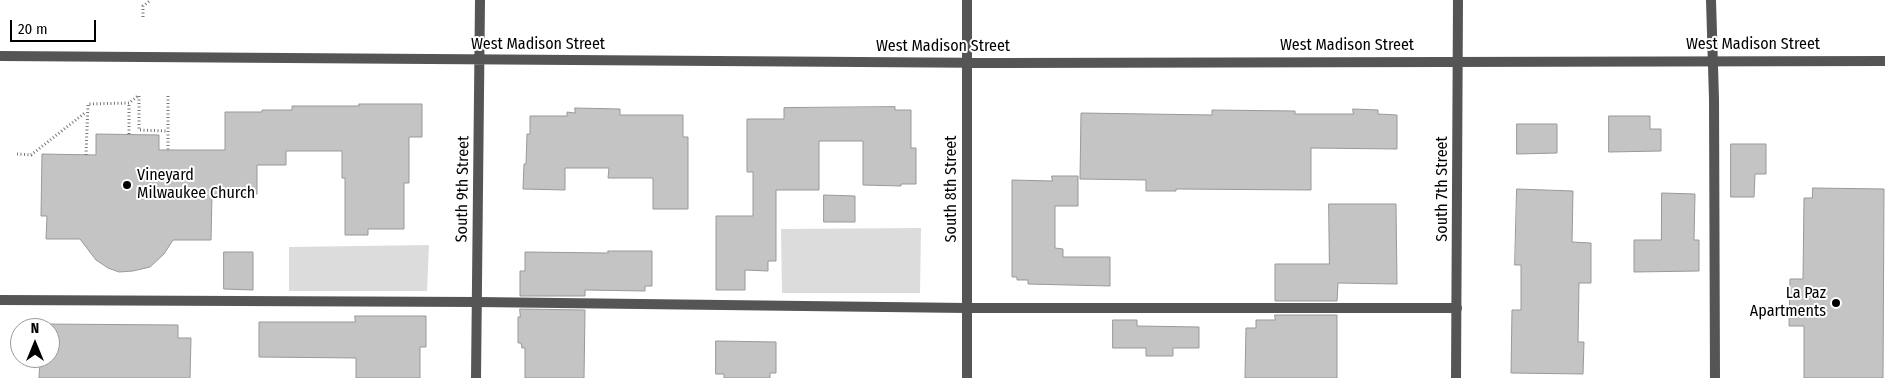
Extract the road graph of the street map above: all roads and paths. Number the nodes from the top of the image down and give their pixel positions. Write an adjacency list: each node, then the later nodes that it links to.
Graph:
1 (151, 0): 6 (path)
2 (480, 0): 8 (street, South 9th Street)
3 (967, 0): 12 (street, South 8th Street)
4 (1458, 0): 10 (street, South 7th Street)
5 (1711, 0): 9 (street)
6 (142, 17)
7 (0, 56): 8 (street, West Madison Street)
8 (480, 59): 12 (street, West Madison Street); 22 (street, South 9th Street)
9 (1713, 60): 10 (street, West Madison Street); 11 (street, West Madison Street); 28 (street)
10 (1458, 61): 12 (street, West Madison Street); 24 (street, South 7th Street)
11 (1885, 61)
12 (967, 62): 23 (street, South 8th Street)
13 (168, 96): 16 (path)
14 (129, 103): 15 (path); 16 (path); 17 (path)
15 (87, 112): 19 (path); 20 (path)
16 (168, 131): 18 (path)
17 (129, 134)
18 (168, 150)
19 (17, 154)
20 (86, 155)
21 (0, 300): 22 (street)
22 (477, 302): 23 (street); 25 (street, South 9th Street)
23 (967, 308): 24 (street); 26 (street, South 8th Street)
24 (1457, 308): 27 (street, South 7th Street)
25 (476, 378)
26 (967, 378)
27 (1456, 378)
28 (1715, 378)

